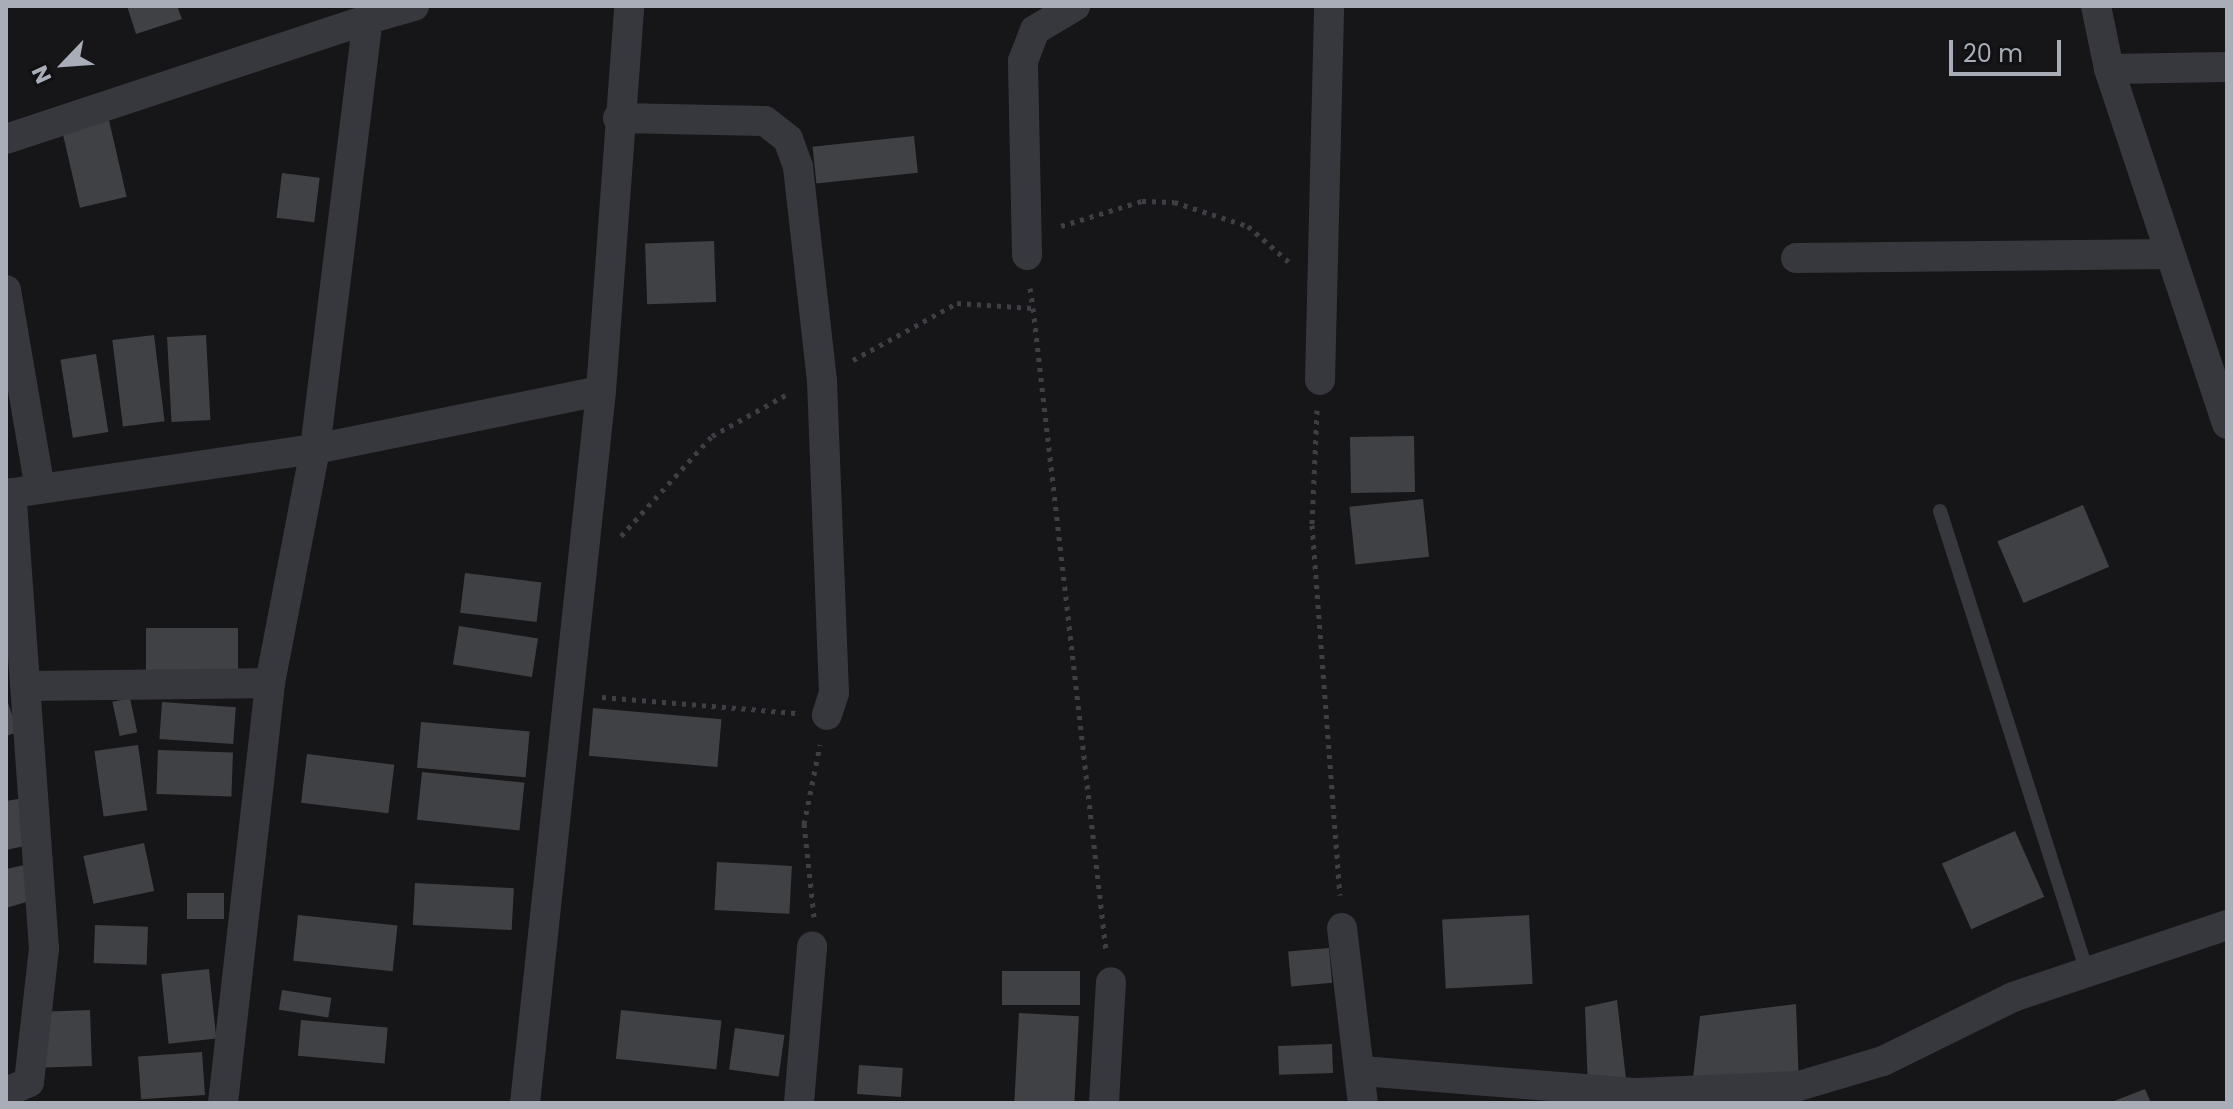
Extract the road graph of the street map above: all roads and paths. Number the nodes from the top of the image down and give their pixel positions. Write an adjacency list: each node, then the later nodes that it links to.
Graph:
1 (629, 6): 9 (street)
2 (1075, 6): 12 (street)
3 (1329, 6): 17 (street)
4 (2096, 6): 8 (street)
5 (404, 8): 6 (street)
6 (368, 19): 10 (street); 21 (street)
7 (2227, 67): 8 (street)
8 (2109, 69): 11 (street)
9 (618, 118): 18 (street); 19 (street)
10 (6, 139)
11 (2170, 254): 13 (street); 20 (street)
12 (1027, 255): 14 (path); 16 (path)
13 (1796, 258)
14 (1294, 274)
15 (6, 290): 22 (street)
16 (1033, 308): 18 (path); 33 (path)
17 (1320, 380): 30 (path)
18 (822, 381): 24 (path); 28 (street)
19 (601, 391): 21 (street); 27 (street)
20 (2224, 408)
21 (315, 449): 22 (street); 25 (street)
22 (19, 492): 26 (street)
23 (1940, 511): 32 (lane)
24 (617, 539)
25 (270, 683): 26 (street); 36 (street)
26 (28, 686): 35 (street)
27 (565, 693): 28 (path); 37 (street)
28 (827, 715): 31 (path)
29 (2227, 925): 32 (street)
30 (1342, 928): 34 (street)
31 (812, 947): 38 (street)
32 (2087, 972): 34 (street)
33 (1111, 982): 39 (street)
34 (1362, 1071): 40 (street)
35 (6, 1092)
36 (223, 1103)
37 (525, 1103)
38 (799, 1103)
39 (1104, 1103)
40 (1363, 1103)

